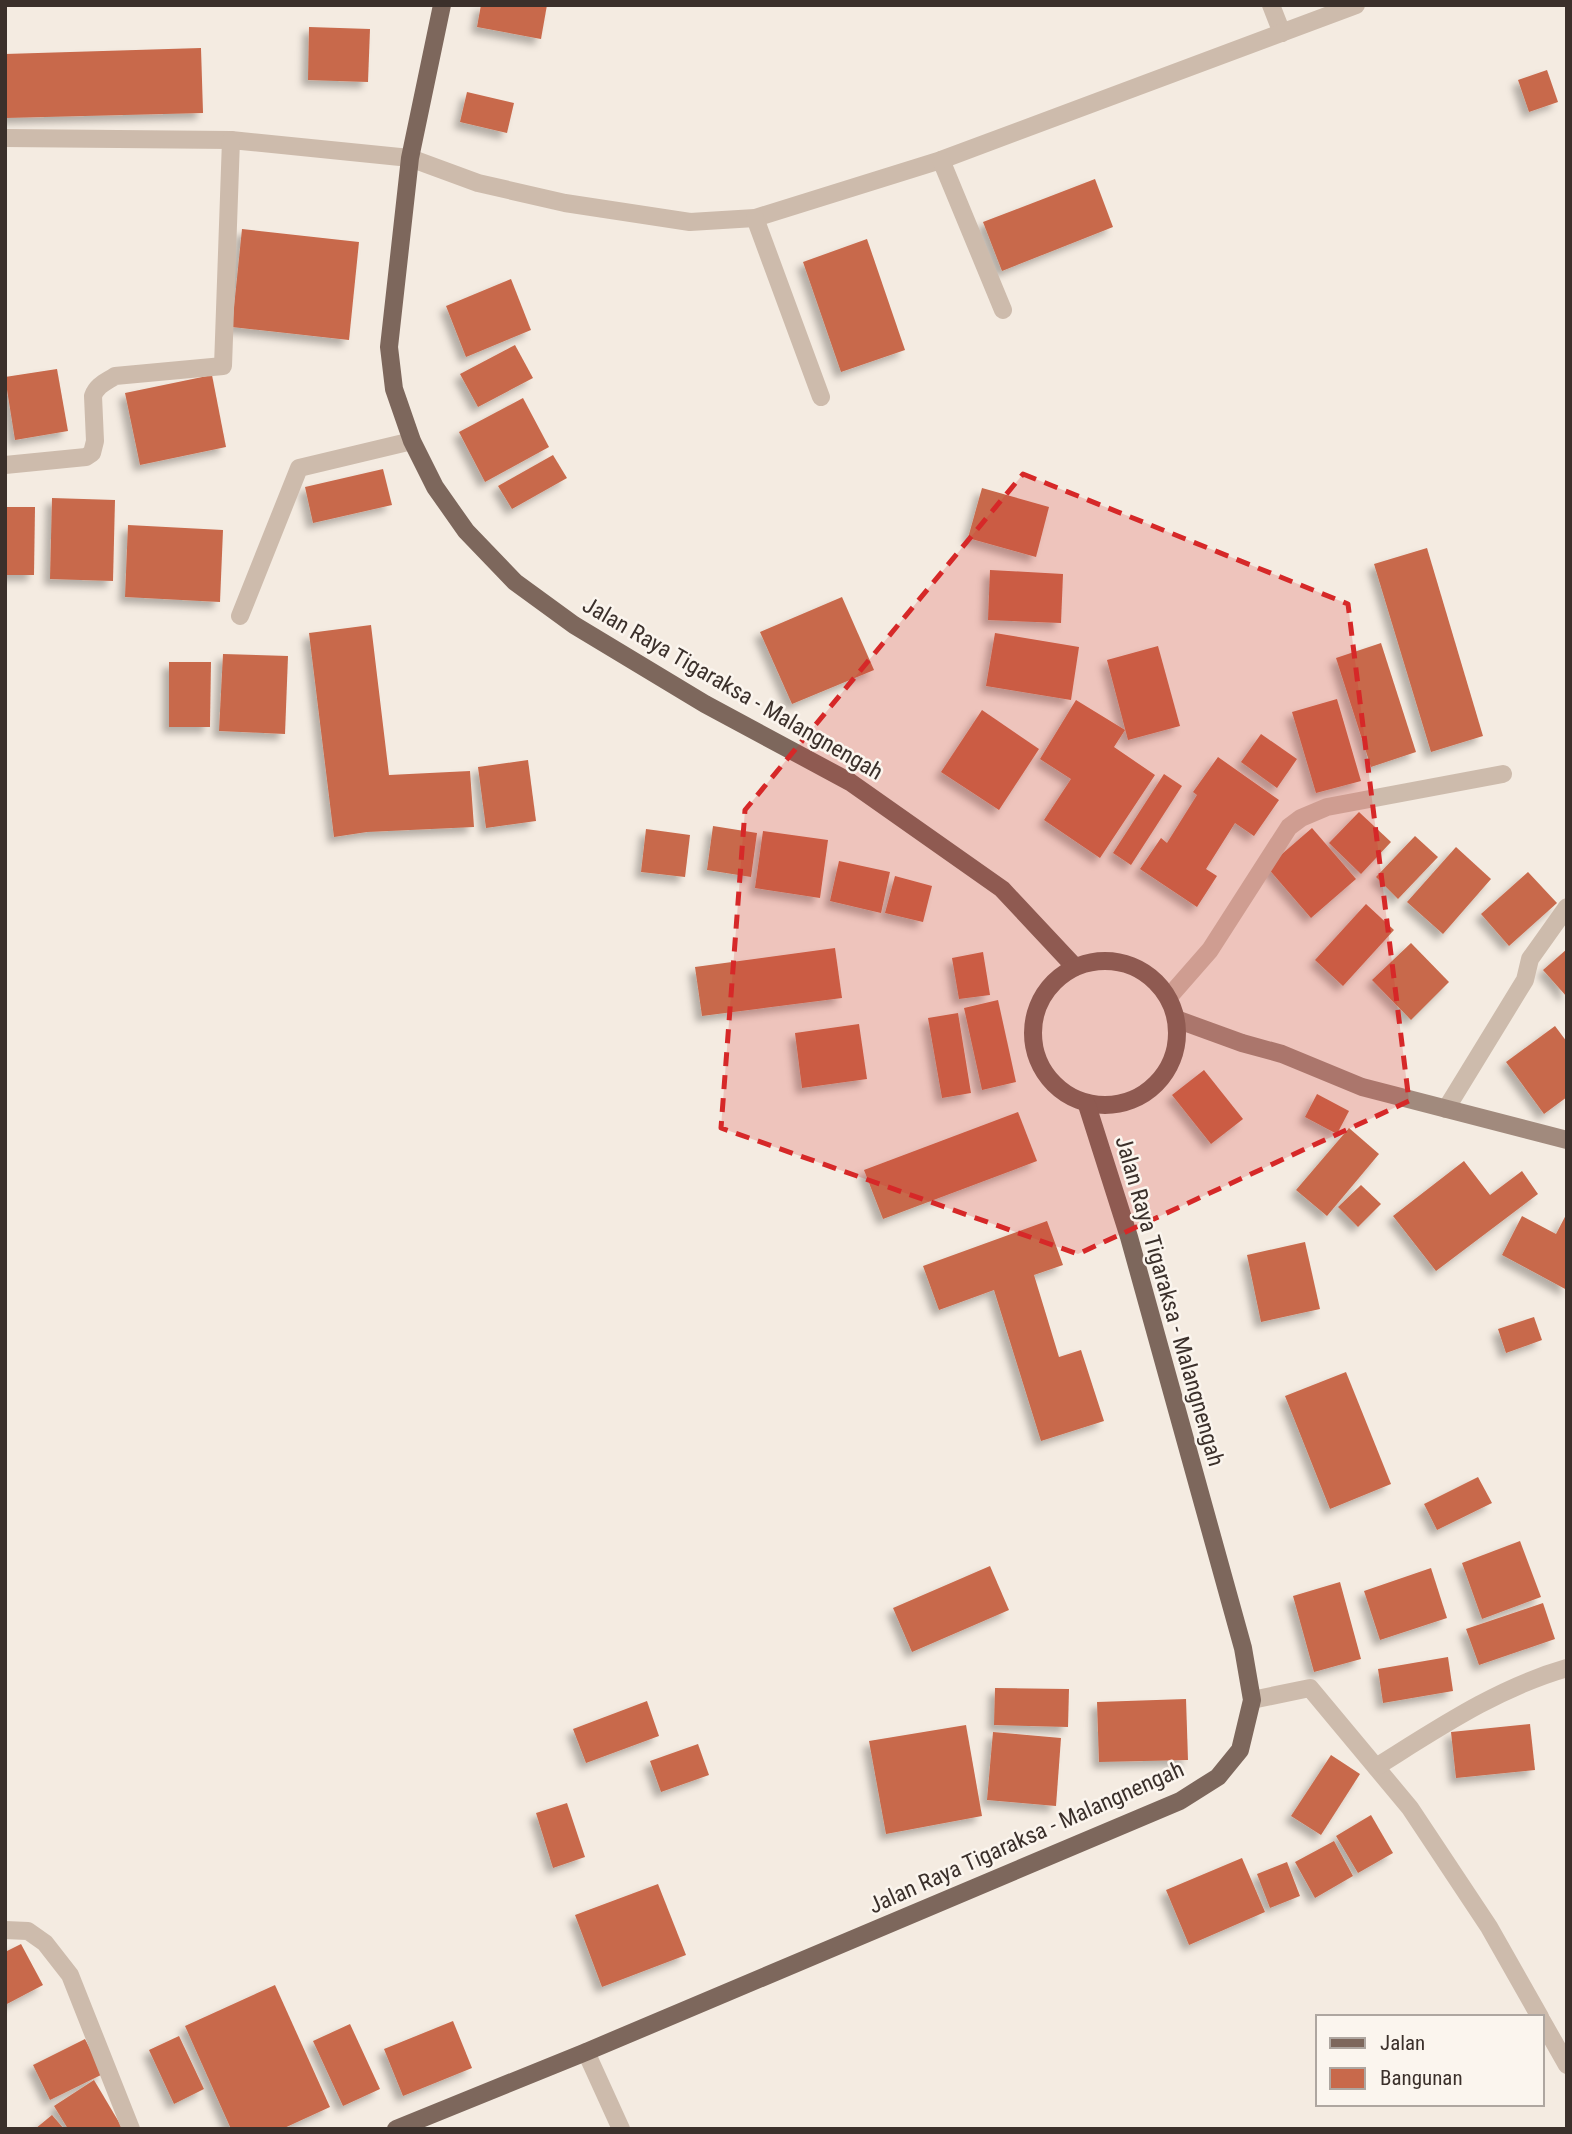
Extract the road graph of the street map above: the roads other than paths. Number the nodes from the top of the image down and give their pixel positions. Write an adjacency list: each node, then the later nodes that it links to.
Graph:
1 (442, 5): 7 (main road, Jalan Raya Tigaraksa - Malangnengah)
2 (1271, 5): 4 (street)
3 (1356, 5): 4 (street)
4 (1282, 33): 8 (street)
5 (5, 138): 6 (street)
6 (231, 140): 7 (street); 13 (street)
7 (410, 158): 9 (street); 12 (main road, Jalan Raya Tigaraksa - Malangnengah)
8 (941, 160): 9 (street); 10 (street)
9 (755, 218): 11 (street)
10 (1003, 310)
11 (821, 397)
12 (412, 442): 14 (street); 17 (main road, Jalan Raya Tigaraksa - Malangnengah)
13 (5, 465)
14 (240, 616)
15 (1503, 774): 18 (street)
16 (1567, 906): 21 (street)
17 (1075, 967): 18 (main road); 20 (main road)
18 (1168, 998): 19 (main road)
19 (1176, 1019): 20 (main road); 21 (street)
20 (1087, 1105): 24 (main road, Jalan Raya Tigaraksa - Malangnengah)
21 (1446, 1109): 22 (street)
22 (1567, 1140)
23 (1567, 1668): 25 (street)
24 (1252, 1700): 25 (street); 29 (main road, Jalan Raya Tigaraksa - Malangnengah)
25 (1376, 1767): 27 (street)
26 (5, 1930): 31 (street)
27 (1539, 2015)
28 (1544, 2024): 30 (street)
29 (586, 2052): 32 (main road, Jalan Raya Tigaraksa - Malangnengah); 33 (street)
30 (1567, 2065)
31 (131, 2129)
32 (396, 2129)
33 (621, 2129)

